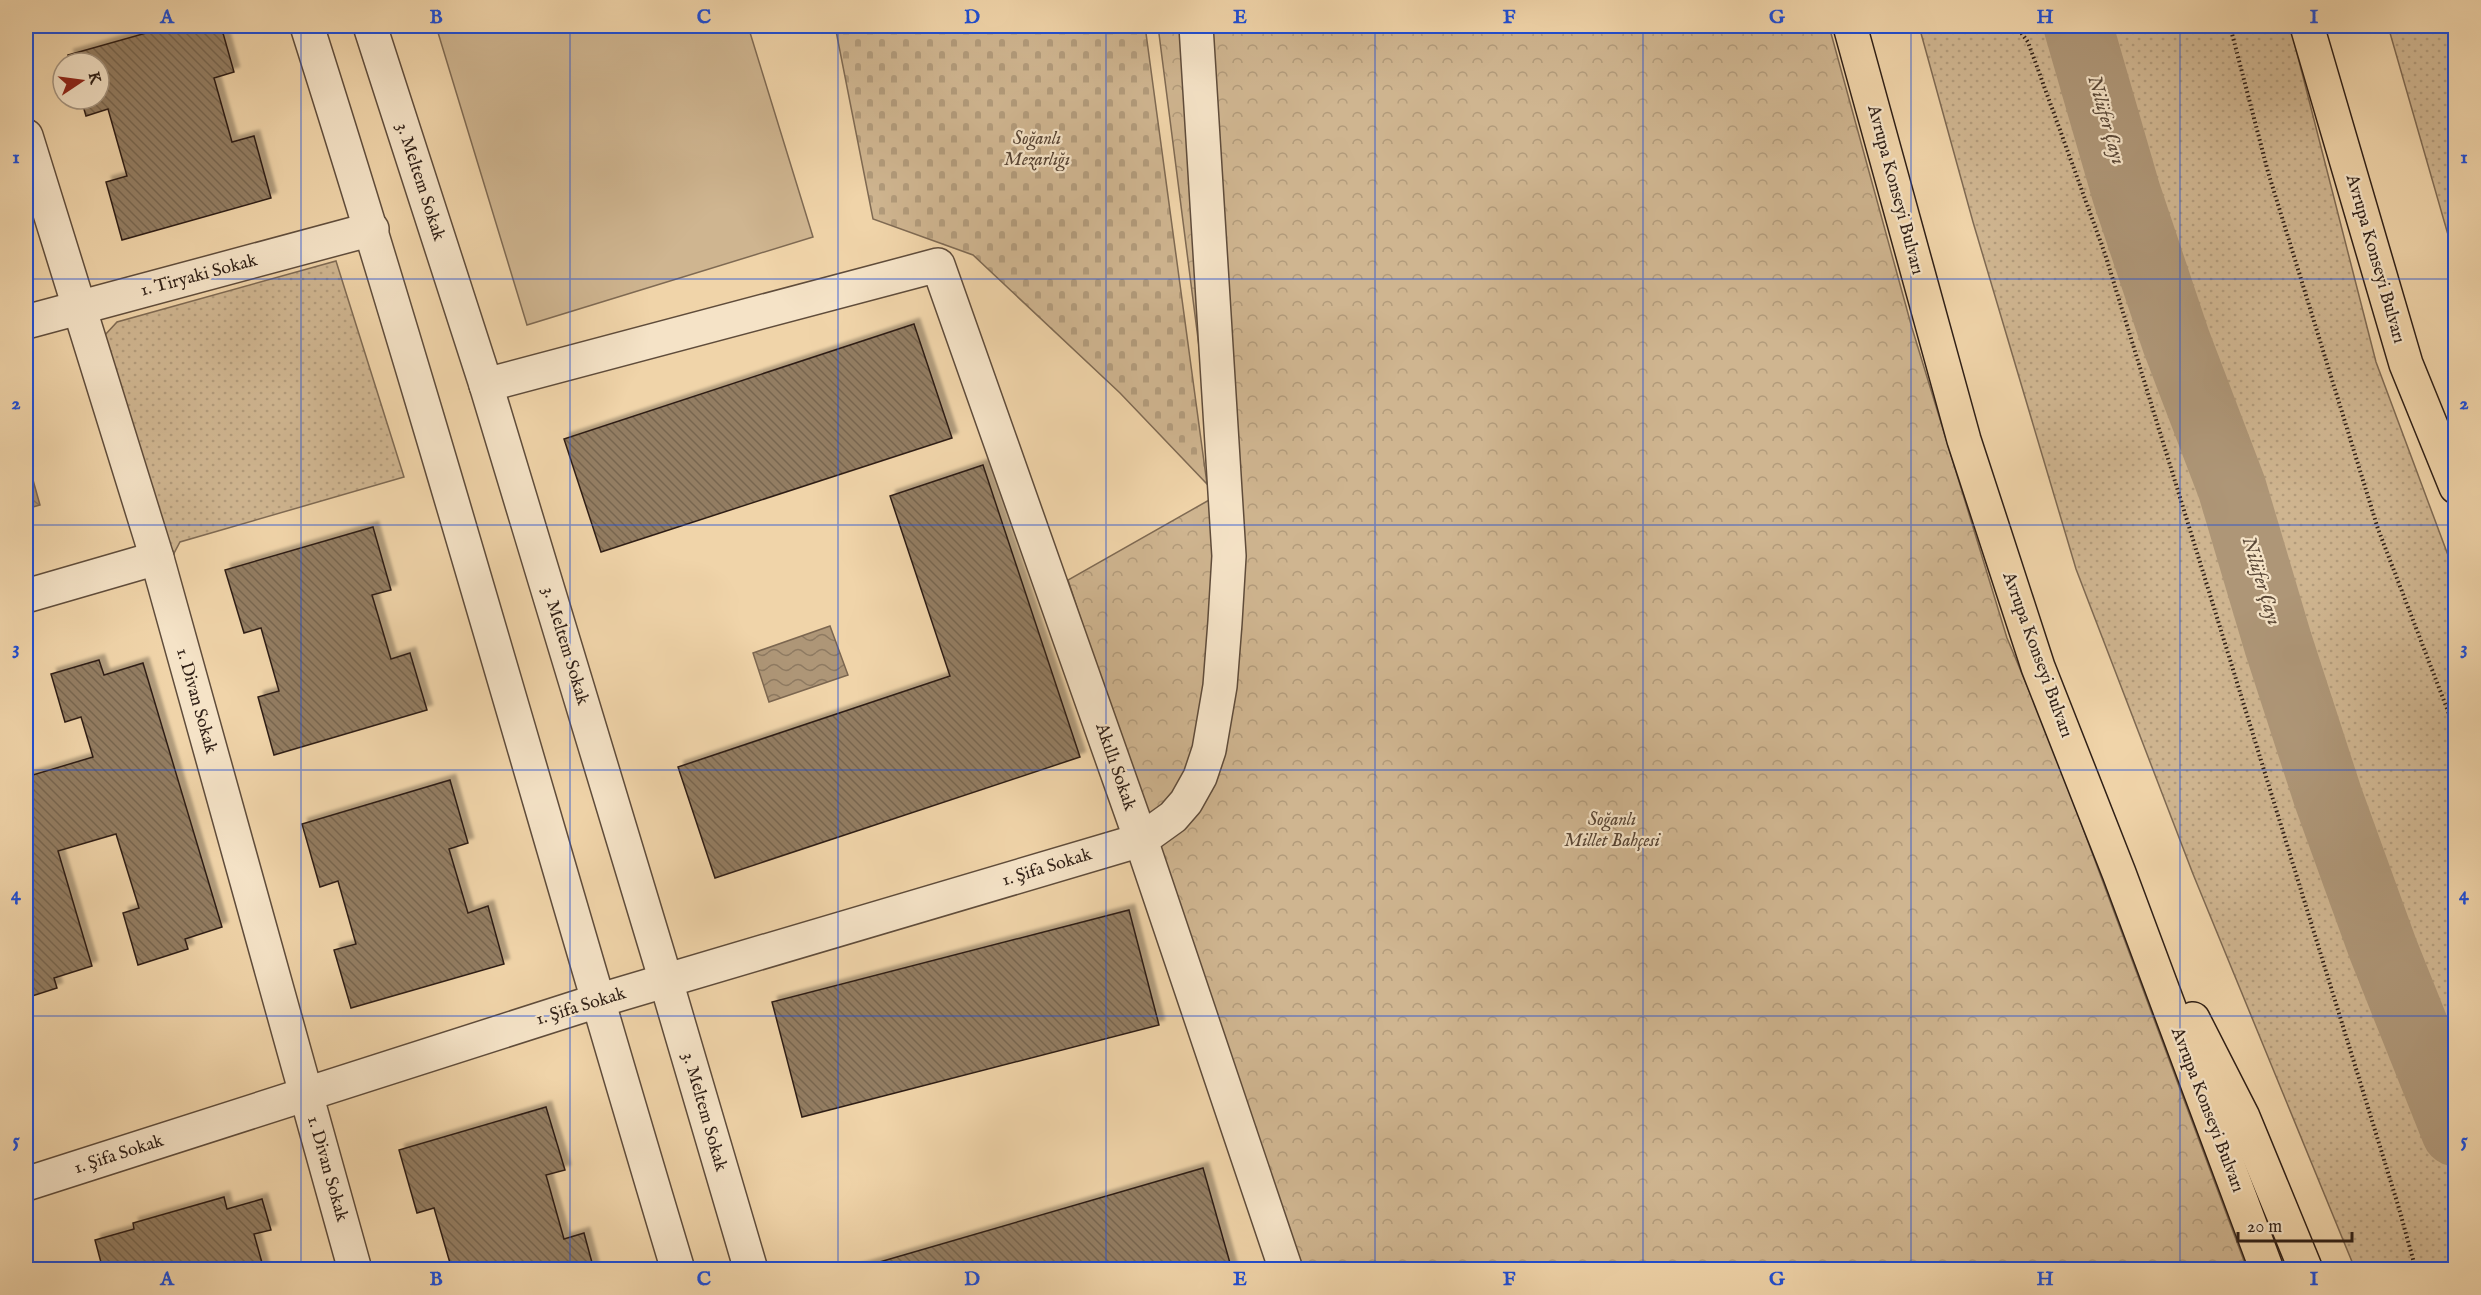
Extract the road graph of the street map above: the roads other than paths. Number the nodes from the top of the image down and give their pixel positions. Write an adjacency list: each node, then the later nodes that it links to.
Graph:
1 (307, 26): 7 (street)
2 (370, 26): 10 (street, 3. Meltem Sokak)
3 (1196, 26): 14 (street, 1. Şifa Sokak)
4 (1850, 26): 15 (main road, Avrupa Konseyi Bulvarı)
5 (2307, 26): 11 (main road, Avrupa Konseyi Bulvarı)
6 (26, 136): 8 (street, 1. Divan Sokak)
7 (372, 229): 8 (street, 1. Tiryaki Sokak); 17 (street)
8 (78, 309): 9 (street, 1. Tiryaki Sokak); 12 (street, 1. Divan Sokak)
9 (26, 322)
10 (486, 384): 14 (street, Akıllı Sokak); 16 (street, 3. Meltem Sokak)
11 (2456, 487)
12 (157, 558): 13 (street); 18 (street, 1. Divan Sokak)
13 (26, 596)
14 (1141, 840): 16 (street, 1. Şifa Sokak); 23 (street, Akıllı Sokak)
15 (2119, 873): 24 (main road, Avrupa Konseyi Bulvarı); 25 (main road)
16 (666, 981): 17 (street, 1. Şifa Sokak); 22 (street, 3. Meltem Sokak)
17 (597, 1001): 18 (street, 1. Şifa Sokak); 21 (street)
18 (306, 1095): 19 (street, 1. Şifa Sokak); 20 (street, 1. Divan Sokak)
19 (26, 1184)
20 (355, 1269)
21 (678, 1269)
22 (751, 1269)
23 (1286, 1269)
24 (2267, 1269)
25 (2306, 1269)

